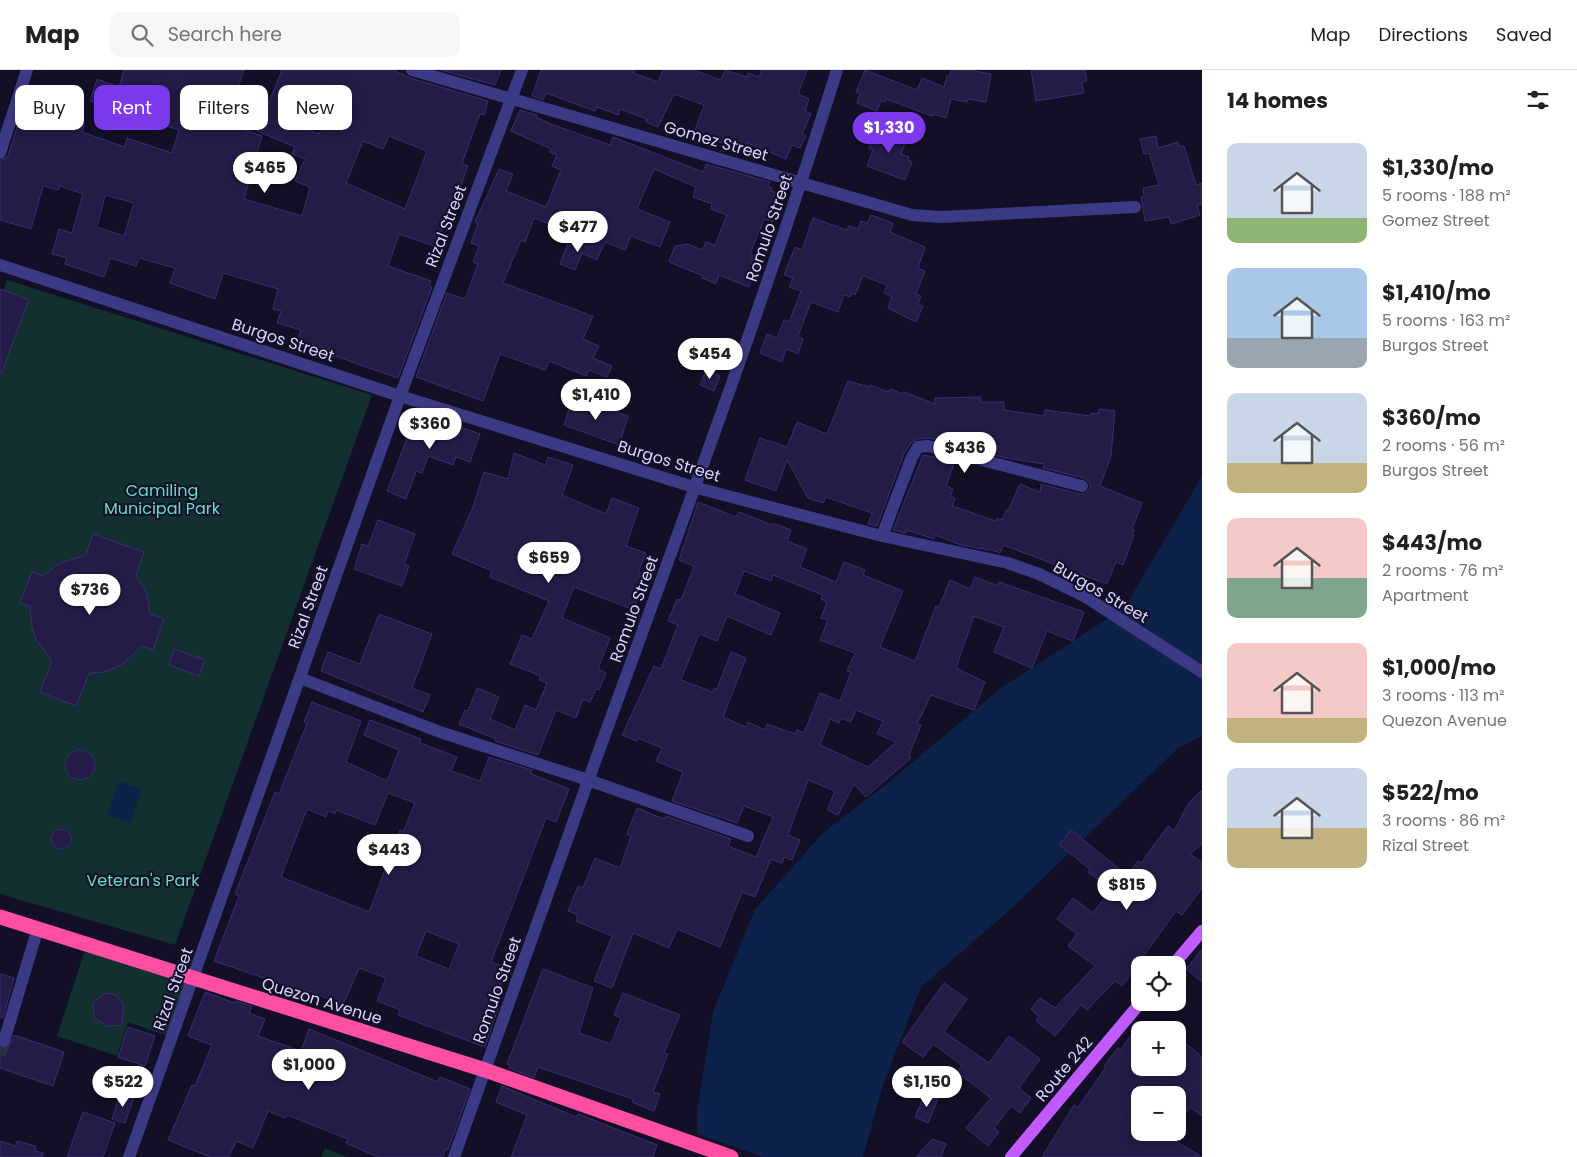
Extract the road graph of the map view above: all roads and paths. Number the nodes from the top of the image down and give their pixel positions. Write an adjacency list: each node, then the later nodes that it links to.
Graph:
1 (27, 70): 6 (street)
2 (412, 70): 5 (street, Gomez Street)
3 (522, 70): 5 (street, Rizal Street)
4 (837, 70): 7 (street, Romulo Street)
5 (511, 100): 7 (street, Gomez Street); 10 (street, Rizal Street)
6 (0, 153)
7 (802, 182): 8 (street, Gomez Street); 12 (street, Romulo Street)
8 (1135, 207)
9 (0, 265): 10 (street, Burgos Street)
10 (400, 396): 12 (street, Burgos Street); 15 (street, Rizal Street)
11 (1082, 486): 13 (street)
12 (697, 488): 13 (street, Burgos Street); 16 (street, Romulo Street)
13 (882, 536): 14 (street, Burgos Street)
14 (1202, 672)
15 (300, 678): 16 (street); 22 (street, Rizal Street)
16 (588, 780): 17 (street); 25 (street, Romulo Street)
17 (748, 836)
18 (0, 916): 19 (highway, Quezon Avenue)
19 (38, 928): 22 (highway, Quezon Avenue); 24 (street)
20 (1202, 931): 21 (main road)
21 (1181, 956)
22 (194, 979): 25 (highway, Quezon Avenue); 26 (street, Rizal Street)
23 (1133, 1011): 29 (main road, Route 242)
24 (4, 1040)
25 (486, 1070): 27 (street, Romulo Street); 28 (highway, Quezon Avenue)
26 (129, 1157)
27 (454, 1157)
28 (731, 1157)
29 (1011, 1157)

